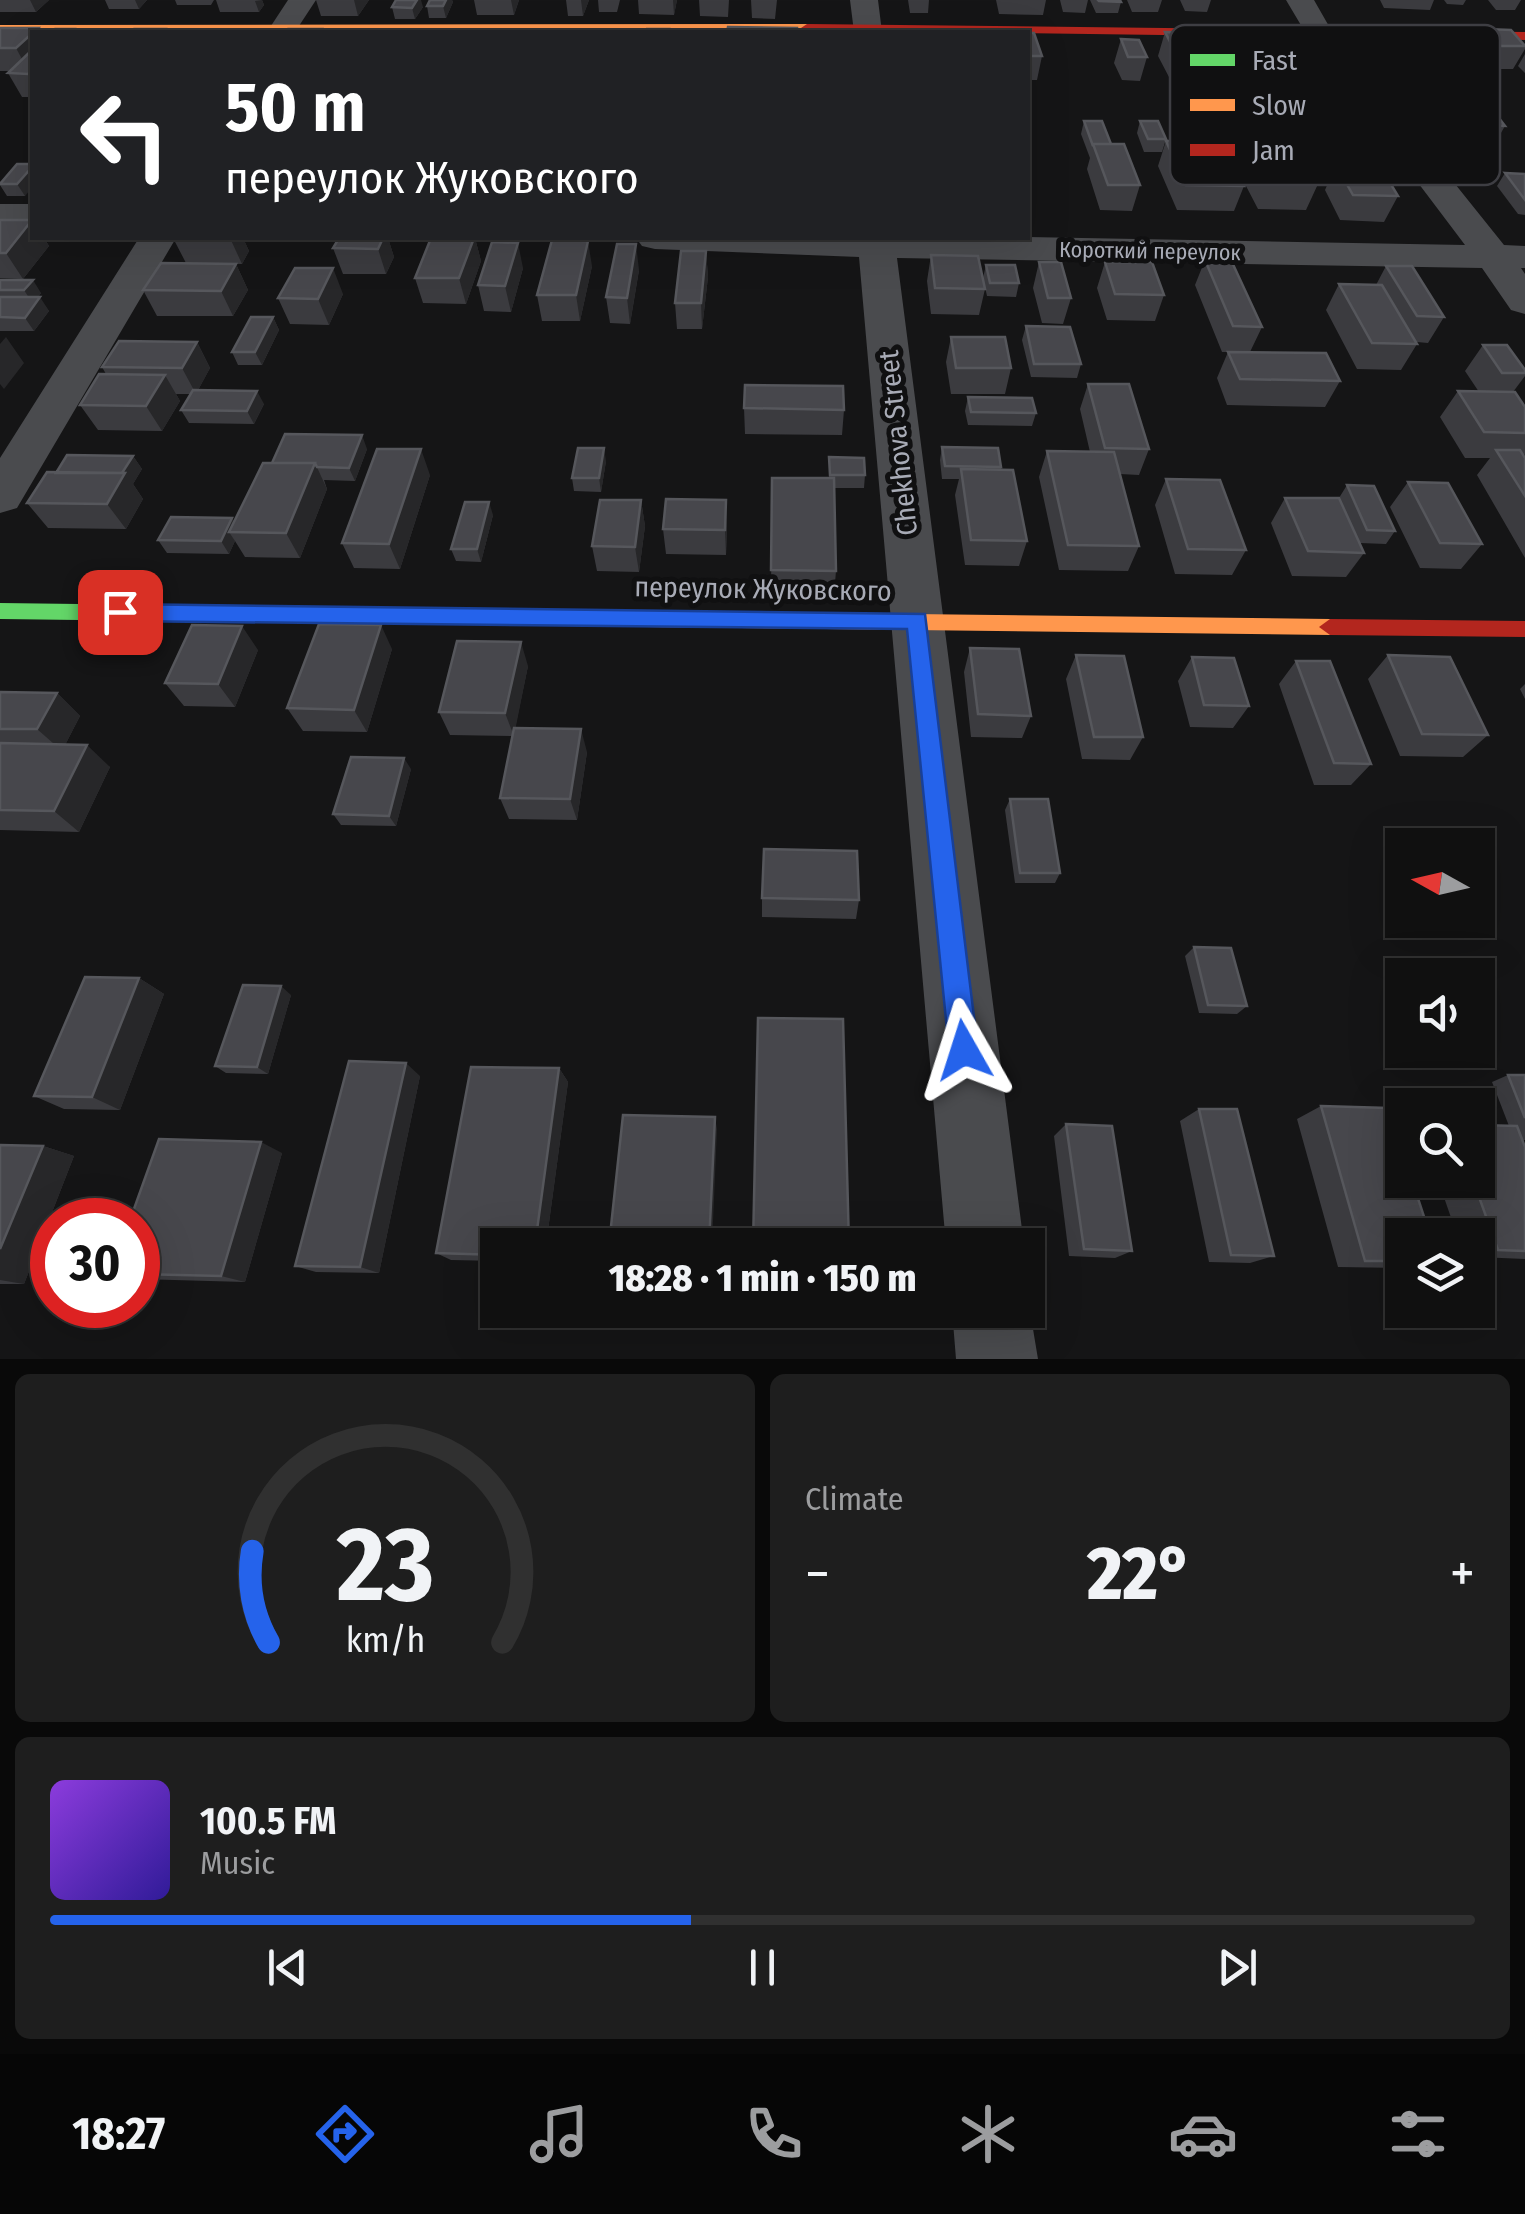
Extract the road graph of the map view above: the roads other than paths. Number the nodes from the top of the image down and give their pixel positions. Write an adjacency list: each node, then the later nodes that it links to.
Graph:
1 (302, 0): 8 (street)
2 (1300, 0): 4 (street)
3 (866, 20): 5 (street); 9 (street)
4 (1315, 25)
5 (1170, 27)
6 (0, 29): 7 (street)
7 (141, 30)
8 (283, 30)
9 (335, 30)
10 (1500, 35): 11 (street)
11 (1525, 36)
12 (1449, 185): 18 (street)
13 (0, 215): 14 (street)
14 (30, 215)
15 (156, 240): 20 (street)
16 (765, 240): 17 (street, Короткий переулок)
17 (876, 242): 18 (street, Короткий переулок); 22 (street, Chekhova Street)
18 (1510, 257): 19 (street)
19 (1525, 302)
20 (0, 496)
21 (0, 611): 22 (street, переулок Жуковского)
22 (917, 620): 23 (street, переулок Жуковского); 24 (street, Chekhova Street)
23 (1525, 629)
24 (982, 1228)
25 (994, 1328): 26 (street)
26 (997, 1359)

